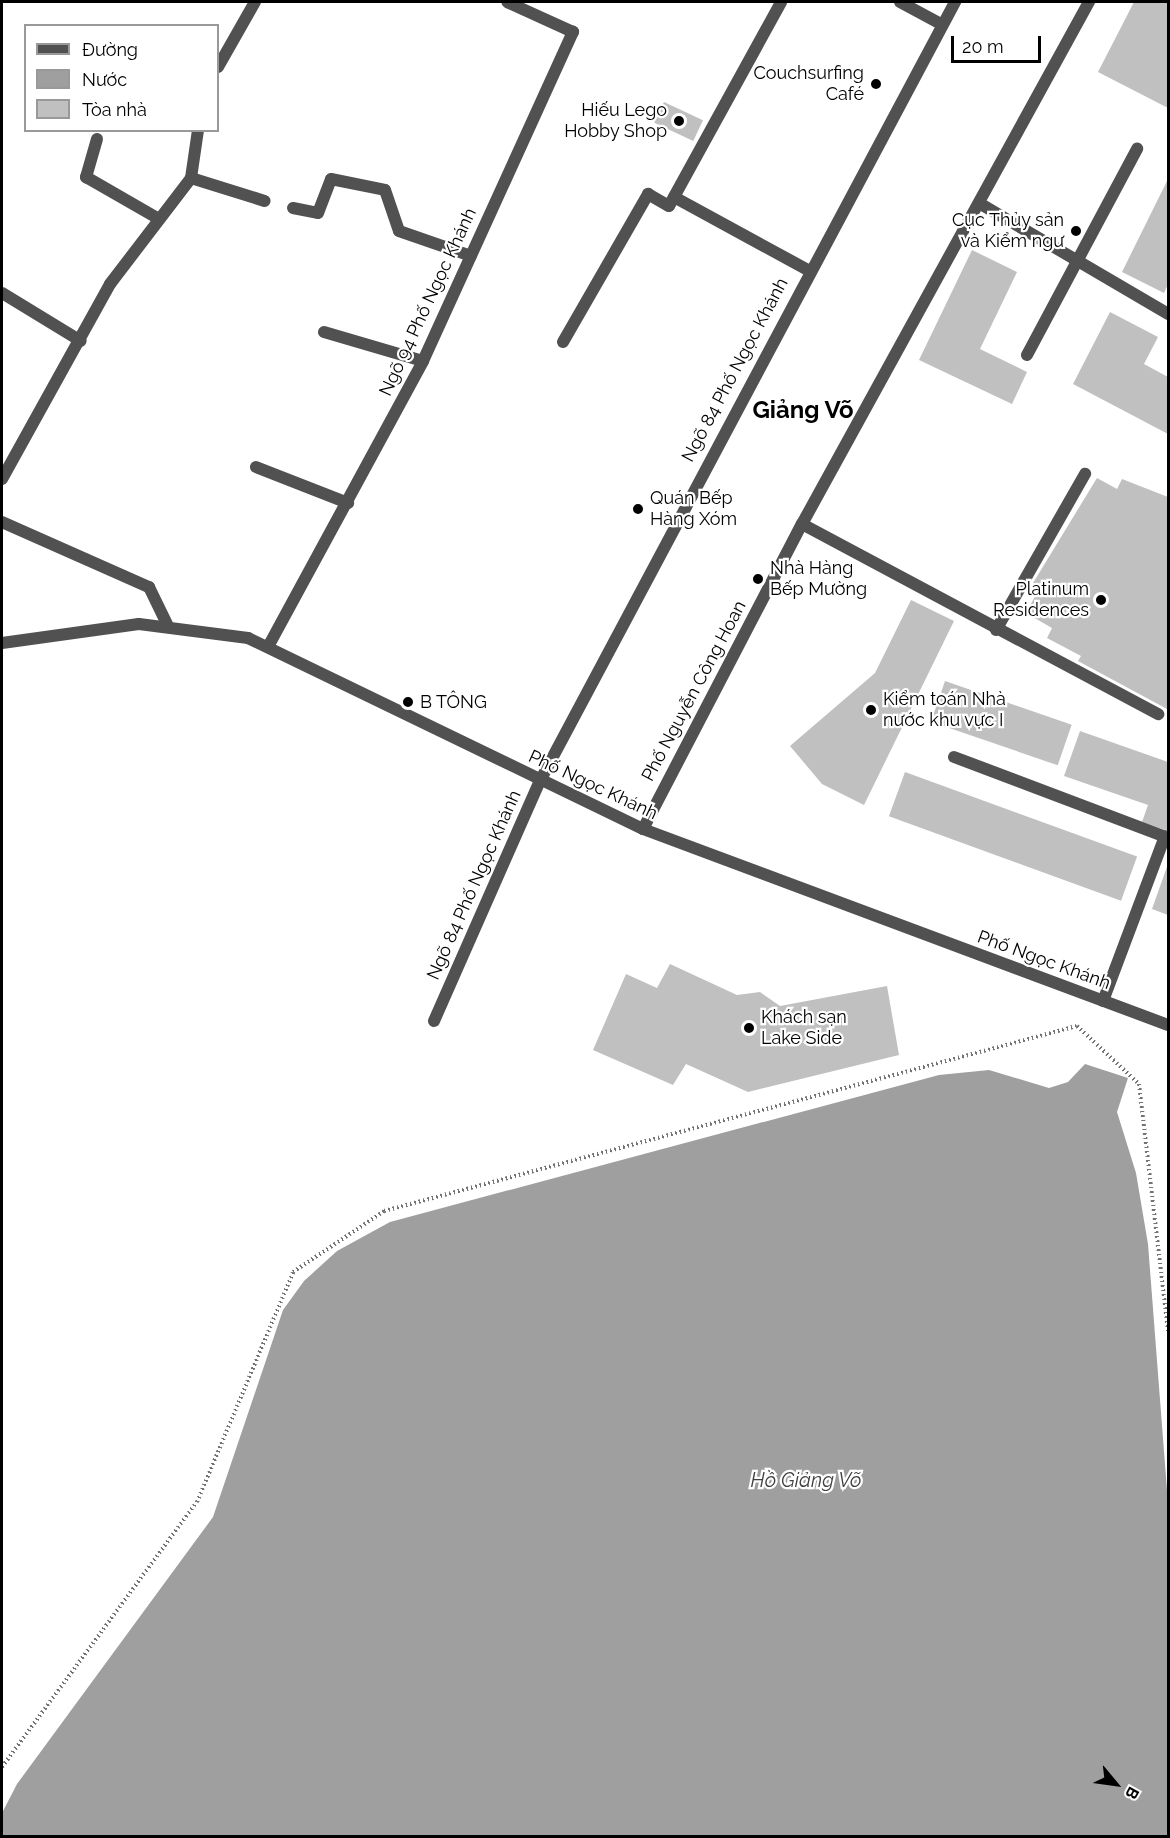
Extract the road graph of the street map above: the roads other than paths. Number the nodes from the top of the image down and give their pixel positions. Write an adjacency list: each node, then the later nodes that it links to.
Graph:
1 (255, 2): 8 (street)
2 (507, 2): 18 (street, Ngõ 94 Phố Ngọc Khánh)
3 (781, 2): 13 (street)
4 (900, 2): 7 (street)
5 (954, 2): 7 (street, Ngõ 84 Phố Ngọc Khánh)
6 (1089, 2): 15 (street, Phố Nguyễn Công Hoan)
7 (942, 24): 20 (street, Ngõ 84 Phố Ngọc Khánh)
8 (219, 65)
9 (198, 132): 12 (street)
10 (97, 139): 17 (street)
11 (1137, 149): 19 (street)
12 (190, 178): 14 (street); 17 (street)
13 (674, 197): 20 (street); 25 (street)
14 (265, 201)
15 (980, 203): 19 (street); 33 (street, Phố Nguyễn Công Hoan)
16 (293, 208): 18 (street)
17 (159, 219): 24 (street)
18 (471, 256): 27 (street, Ngõ 94 Phố Ngọc Khánh)
19 (1078, 260): 22 (street); 26 (street)
20 (808, 270): 40 (street, Ngõ 84 Phố Ngọc Khánh)
21 (2, 293): 24 (street)
22 (1168, 314)
23 (324, 332): 27 (street)
24 (81, 341): 30 (street)
25 (563, 342)
26 (1028, 355)
27 (423, 361): 31 (street, Ngõ 94 Phố Ngọc Khánh)
28 (256, 467): 31 (street)
29 (1085, 474): 35 (street)
30 (2, 480)
31 (348, 503): 37 (street, Ngõ 94 Phố Ngọc Khánh)
32 (2, 522): 34 (street)
33 (802, 524): 35 (street); 41 (street, Phố Nguyễn Công Hoan)
34 (167, 624): 36 (street, Phố Ngọc Khánh); 37 (street, Phố Ngọc Khánh)
35 (996, 630): 38 (street)
36 (2, 643)
37 (269, 645): 40 (street, Phố Ngọc Khánh)
38 (1158, 714)
39 (954, 757): 42 (street)
40 (540, 781): 41 (street, Phố Ngọc Khánh); 44 (street, Ngõ 84 Phố Ngọc Khánh)
41 (643, 829): 43 (street, Phố Ngọc Khánh)
42 (1167, 837): 43 (street)
43 (1103, 1001): 45 (street, Phố Ngọc Khánh)
44 (434, 1021)
45 (1168, 1025)

